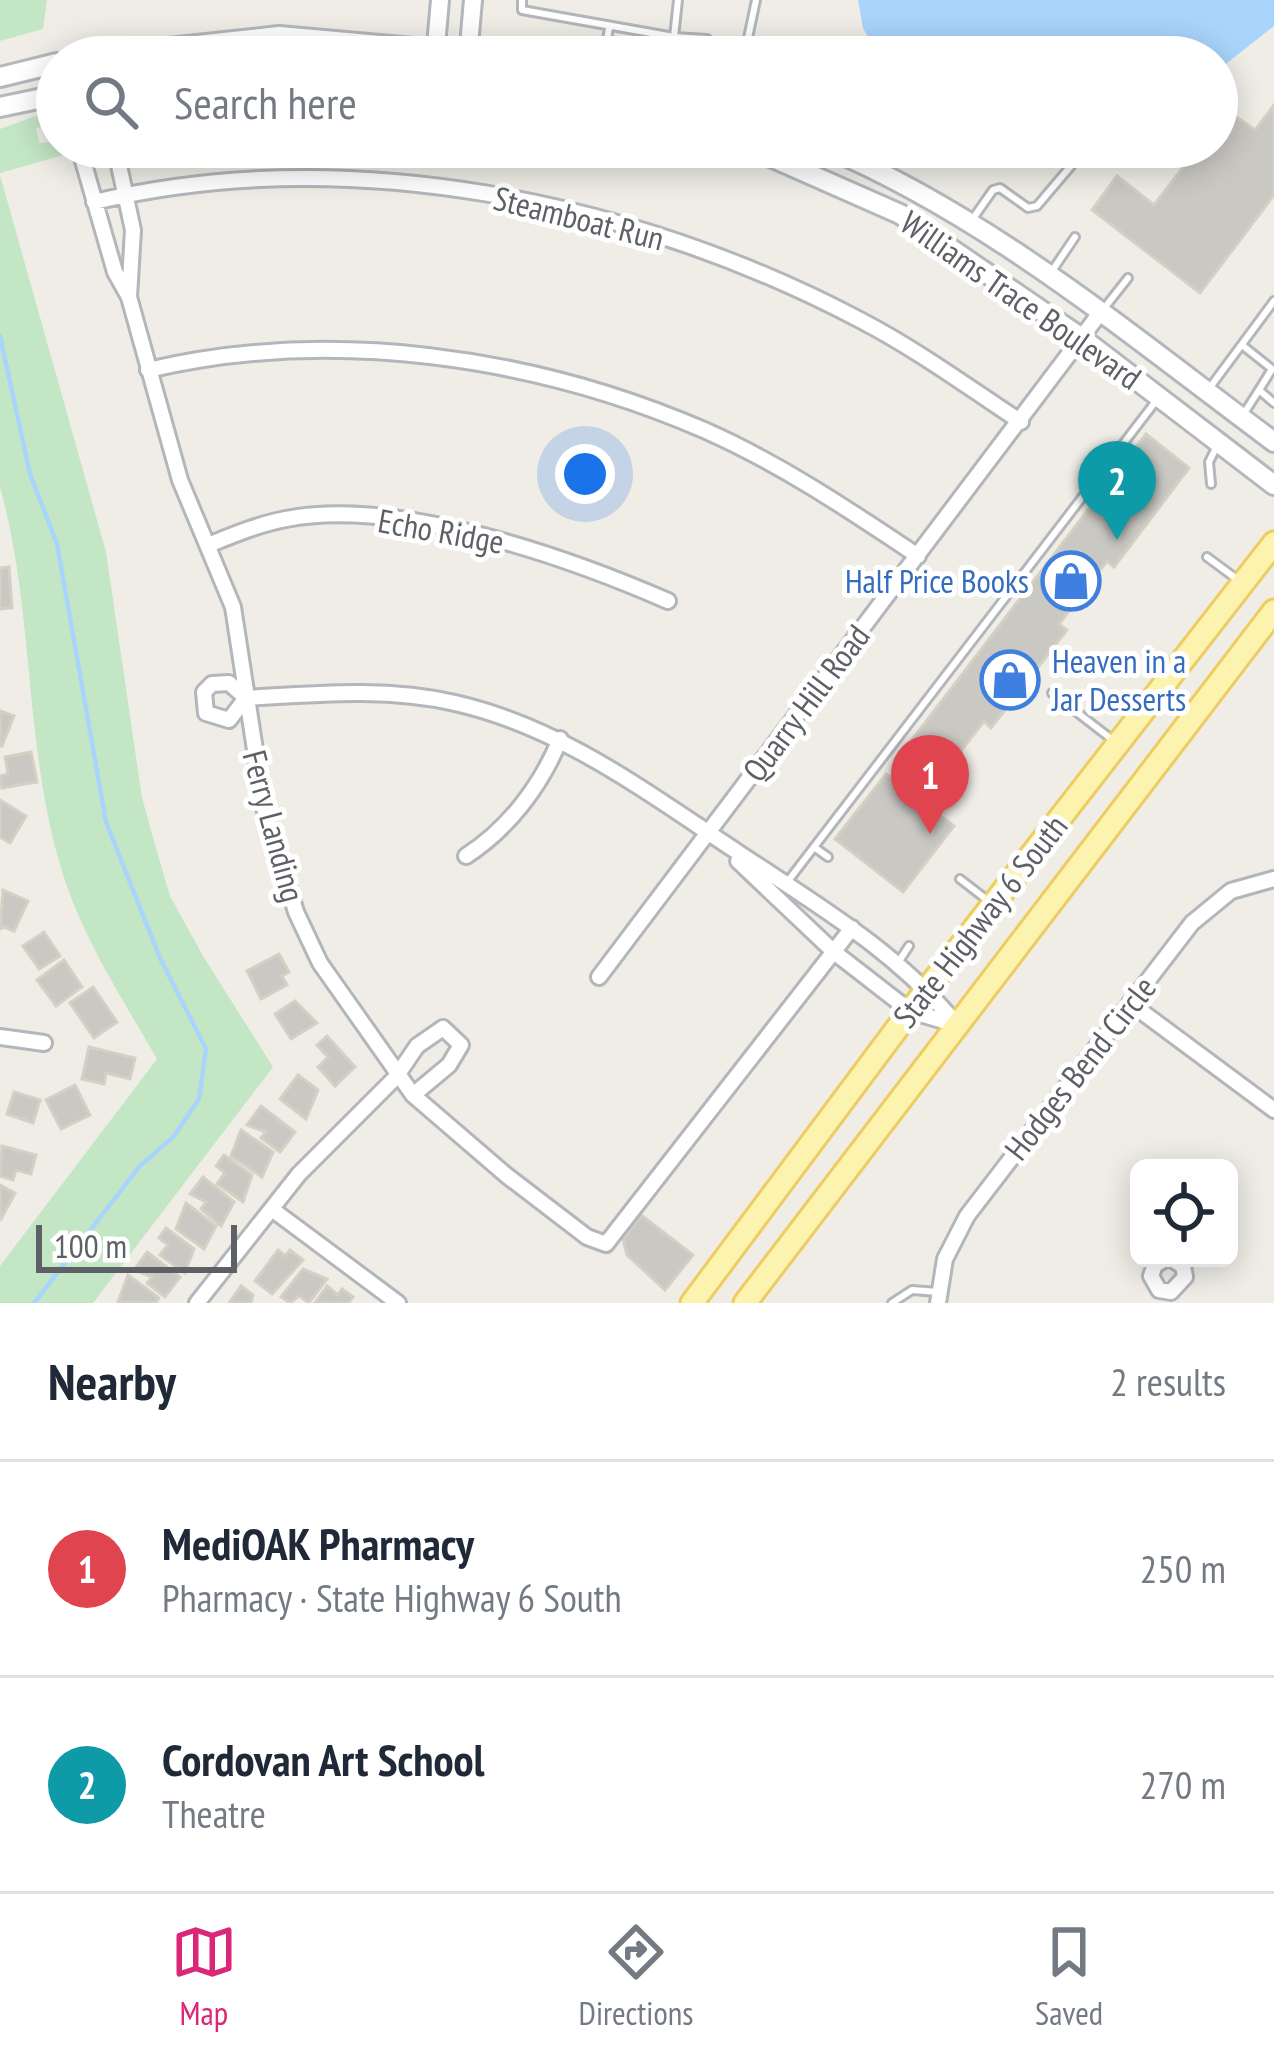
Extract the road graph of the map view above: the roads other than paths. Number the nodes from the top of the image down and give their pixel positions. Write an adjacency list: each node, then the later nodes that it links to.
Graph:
1 (440, 0): 7 (street)
2 (473, 0): 8 (street)
3 (522, 0): 6 (lane)
4 (678, 0): 11 (lane)
5 (756, 0): 12 (lane)
6 (609, 28): 9 (lane); 10 (lane)
7 (437, 36)
8 (470, 36)
9 (608, 36)
10 (667, 36)
11 (674, 36)
12 (748, 36)
13 (36, 68): 14 (main road)
14 (0, 77)
15 (36, 99): 16 (main road)
16 (0, 107)
17 (85, 168): 23 (street, Ferry Landing)
18 (120, 168): 22 (street, Ferry Landing)
19 (795, 168): 31 (main road, Williams Trace Boulevard)
20 (874, 168): 24 (main road, Williams Trace Boulevard)
21 (1069, 168): 24 (lane)
22 (127, 194): 23 (street, Steamboat Run); 28 (street, Ferry Landing); 39 (street, Steamboat Run)
23 (94, 202): 28 (street, Ferry Landing)
24 (970, 223): 26 (main road, Williams Trace Boulevard)
25 (1075, 237): 26 (lane)
26 (1049, 276): 30 (main road, Williams Trace Boulevard)
27 (1128, 278): 30 (lane)
28 (129, 297): 33 (street, Ferry Landing)
29 (1274, 302): 32 (lane)
30 (1100, 314): 31 (street, Quarry Hill Road); 35 (main road, Williams Trace Boulevard)
31 (1083, 339): 36 (main road, Williams Trace Boulevard); 39 (street, Quarry Hill Road)
32 (1242, 345): 34 (lane); 35 (lane)
33 (148, 370): 45 (street, Ferry Landing); 46 (street)
34 (1259, 390): 37 (lane); 38 (lane)
35 (1207, 392): 38 (main road, Williams Trace Boulevard)
36 (1160, 397): 41 (main road, Williams Trace Boulevard); 57 (lane)
37 (1274, 403)
38 (1241, 418): 40 (main road, Williams Trace Boulevard)
39 (1021, 422): 46 (street, Quarry Hill Road)
40 (1274, 442)
41 (1220, 443): 42 (lane); 43 (main road, Williams Trace Boulevard)
42 (1211, 484)
43 (1274, 485)
44 (1274, 542): 48 (main road, State Highway 6 South)
45 (208, 545): 49 (street, Echo Ridge); 52 (street, Ferry Landing)
46 (918, 556): 56 (street, Quarry Hill Road)
47 (1207, 557): 48 (lane)
48 (1242, 584): 54 (main road, State Highway 6 South)
49 (668, 601)
50 (1274, 611): 55 (main road, State Highway 6 South)
51 (1052, 693): 54 (lane)
52 (246, 698): 53 (street); 75 (street, Ferry Landing)
53 (560, 739): 56 (street); 58 (street)
54 (1117, 743): 55 (main road); 63 (main road, State Highway 6 South)
55 (1153, 770): 72 (main road, State Highway 6 South)
56 (708, 833): 62 (street); 66 (street); 68 (street, Quarry Hill Road)
57 (814, 847): 59 (lane); 62 (lane)
58 (466, 856)
59 (828, 857)
60 (960, 879): 63 (lane)
61 (1274, 879): 70 (street, Hodges Bend Circle)
62 (786, 884): 64 (street)
63 (992, 904): 69 (main road, State Highway 6 South)
64 (852, 928): 66 (street); 67 (street)
65 (909, 946): 67 (lane)
66 (834, 952): 71 (street); 76 (street, Ferry Landing)
67 (897, 964): 69 (street)
68 (599, 976)
69 (927, 988): 71 (main road, State Highway 6 South); 72 (street)
70 (1130, 1003): 77 (street); 82 (street, Hodges Bend Circle)
71 (910, 1011): 72 (street); 85 (main road, State Highway 6 South)
72 (957, 1025): 86 (main road, State Highway 6 South)
73 (0, 1036): 74 (street)
74 (44, 1043)
75 (397, 1076): 76 (street, Ferry Landing); 76 (street); 78 (street)
76 (412, 1095)
77 (1274, 1110)
78 (273, 1210): 83 (street); 84 (street)
79 (1154, 1267): 81 (street)
80 (1180, 1267): 81 (street)
81 (1181, 1287): 88 (street)
82 (938, 1298): 87 (lane)
83 (197, 1303)
84 (398, 1303)
85 (692, 1303)
86 (745, 1303)
87 (892, 1303)
88 (1192, 1303)

